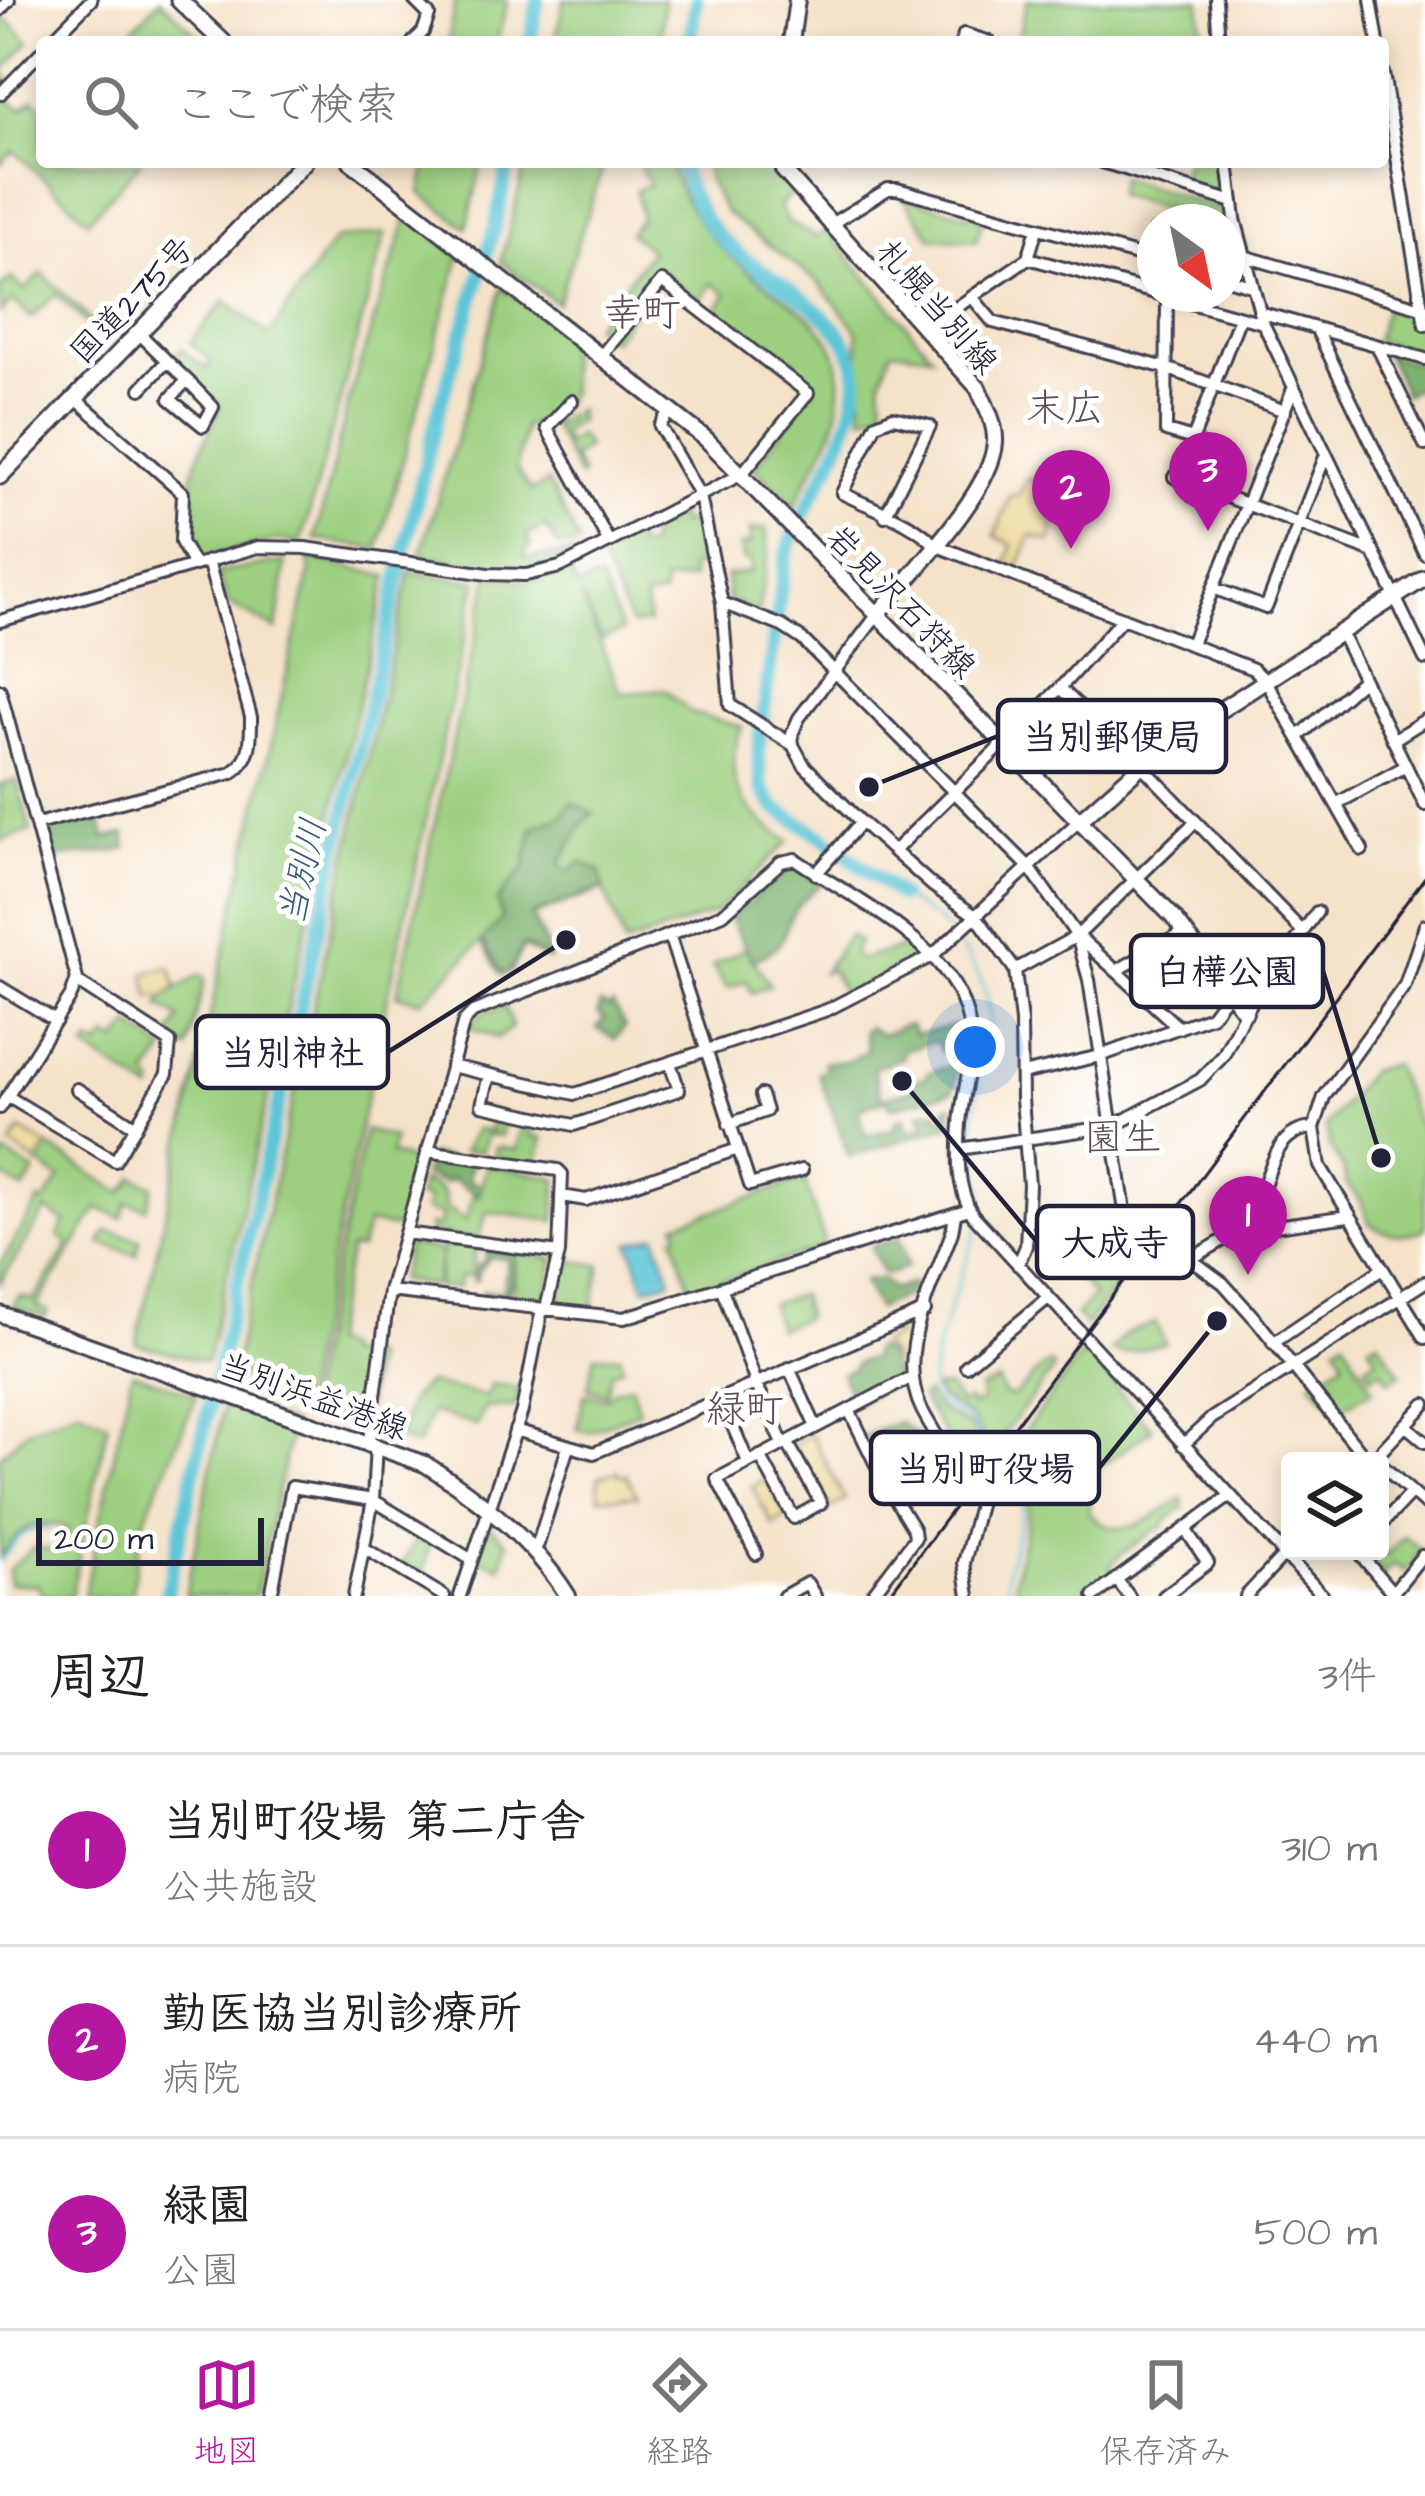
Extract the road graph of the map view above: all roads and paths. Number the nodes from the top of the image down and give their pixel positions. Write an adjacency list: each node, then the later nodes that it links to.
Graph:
1 (9, 0): 8 (street)
2 (91, 0): 9 (street)
3 (179, 0): 10 (highway)
4 (413, 0): 11 (street)
5 (797, 0): 12 (main road)
6 (1216, 0): 13 (street)
7 (1371, 0): 14 (street)
8 (0, 10)
9 (56, 36)
10 (217, 36)
11 (419, 36)
12 (792, 36)
13 (1219, 36)
14 (1377, 36)
15 (36, 57): 16 (street)
16 (0, 94)
17 (1389, 108): 36 (street)
18 (298, 168): 44 (highway, 国道275号)
19 (359, 168): 46 (main road, 岩見沢石狩線)
20 (783, 168): 26 (main road, 札幌当別線)
21 (1121, 168): 24 (street)
22 (1156, 168): 24 (street)
23 (1229, 168): 25 (street)
24 (1153, 178): 25 (street)
25 (1233, 202)
26 (831, 224): 27 (street); 42 (main road, 札幌当別線)
27 (1037, 229): 28 (street); 30 (street)
28 (1137, 255)
29 (1245, 257): 36 (street)
30 (1028, 258): 34 (street); 35 (street)
31 (1245, 264): 33 (street)
32 (1245, 284): 33 (street)
33 (1251, 286): 40 (street)
34 (1137, 289)
35 (972, 297): 42 (street); 49 (street)
36 (1424, 309): 41 (street)
37 (1161, 312): 49 (street)
38 (1222, 312): 39 (street)
39 (1240, 317): 40 (street); 51 (street)
40 (1261, 318): 43 (street); 53 (street)
41 (1425, 325)
42 (927, 328): 69 (main road, 札幌当別線)
43 (1316, 328): 45 (street); 71 (street)
44 (139, 333): 48 (street); 54 (highway, 国道275号)
45 (1377, 346): 47 (street); 58 (street)
46 (601, 356): 56 (main road, 岩見沢石狩線); 61 (street)
47 (1425, 359)
48 (167, 361): 50 (street); 52 (street)
49 (1166, 368): 51 (street); 51 (street)
50 (187, 380)
51 (1214, 385): 57 (street)
52 (141, 389)
53 (1292, 391): 57 (street); 60 (street)
54 (76, 399): 62 (highway, 国道275号); 73 (street)
55 (572, 401): 68 (street)
56 (670, 409): 61 (main road, 岩見沢石狩線); 64 (street)
57 (1285, 411): 65 (street)
58 (1419, 418): 59 (street)
59 (1425, 445)
60 (1325, 457): 67 (street); 70 (street)
61 (742, 474): 64 (street); 78 (main road, 岩見沢石狩線)
62 (0, 476)
63 (1174, 477): 65 (street)
64 (700, 496): 68 (street); 77 (street)
65 (1246, 505): 67 (street); 75 (street)
66 (885, 516): 66 (street); 69 (street)
67 (1299, 524): 70 (street); 75 (street)
68 (609, 542): 72 (street)
69 (935, 545): 78 (main road, 札幌当別線); 79 (street)
70 (1372, 551): 76 (street)
71 (1425, 554)
72 (208, 561): 73 (street); 102 (street)
73 (194, 566): 80 (street)
74 (1425, 578): 76 (main road)
75 (1213, 588): 82 (street)
76 (1394, 598): 81 (main road); 83 (street)
77 (722, 603): 84 (street); 93 (street)
78 (878, 614): 84 (street); 92 (main road, 岩見沢石狩線)
79 (1123, 618): 82 (street); 87 (street)
80 (0, 621)
81 (1341, 633): 85 (street); 86 (main road)
82 (1191, 644): 86 (street)
83 (1425, 659)
84 (833, 668): 93 (street); 96 (street)
85 (1364, 680): 90 (street); 91 (street)
86 (1265, 681): 90 (street); 94 (main road)
87 (1060, 688): 92 (street); 94 (street)
88 (0, 689): 102 (street)
89 (1425, 719): 91 (street)
90 (1298, 737): 98 (street)
91 (1393, 740): 95 (street)
92 (1005, 743): 96 (street); 99 (main road, 岩見沢石狩線)
93 (793, 745): 100 (street)
94 (1140, 764): 99 (main road); 101 (street)
95 (1406, 766): 97 (street); 98 (street)
96 (955, 791): 104 (street); 105 (street)
97 (1423, 796)
98 (1336, 805): 103 (street)
99 (1080, 820): 105 (street); 107 (main road, 岩見沢石狩線)
100 (861, 822): 104 (street); 106 (street)
101 (1195, 822): 107 (street); 112 (street)
102 (37, 824): 118 (street)
103 (1362, 850)
104 (894, 851): 109 (street)
105 (1029, 867): 109 (street); 114 (street)
106 (816, 874): 113 (street); 115 (street)
107 (1136, 878): 111 (main road, 岩見沢石狩線); 114 (street)
108 (1317, 912): 112 (street)
109 (977, 917): 115 (street); 116 (street)
110 (1425, 926): 139 (street)
111 (1185, 932): 117 (street); 120 (main road, 岩見沢石狩線)
112 (1303, 932): 121 (street)
113 (669, 935): 124 (street); 127 (street)
114 (1077, 936): 116 (street); 117 (street); 125 (street)
115 (932, 956): 124 (street); 141 (street)
116 (1015, 970): 128 (street)
117 (1116, 970): 123 (street)
118 (76, 981): 122 (street); 138 (street)
119 (0, 987): 122 (street)
120 (1229, 992): 121 (main road, 岩見沢石狩線); 123 (street)
121 (1244, 1012): 137 (street)
122 (56, 1021): 133 (street)
123 (1179, 1028): 125 (street)
124 (704, 1051): 126 (street); 135 (street)
125 (1100, 1056): 128 (street); 137 (street)
126 (670, 1063): 131 (street); 136 (street)
127 (451, 1066): 129 (street); 143 (street)
128 (1022, 1074): 140 (street)
129 (489, 1075): 131 (street); 136 (street)
130 (77, 1089): 138 (street)
131 (575, 1094): 136 (street)
132 (761, 1095): 135 (street)
133 (7, 1096): 134 (street); 138 (street)
134 (0, 1108)
135 (729, 1124): 142 (street)
136 (574, 1125)
137 (1113, 1126): 140 (street); 146 (street)
138 (136, 1127)
139 (1314, 1128): 149 (street); 150 (street)
140 (1025, 1138): 141 (street); 152 (street)
141 (964, 1148): 147 (street)
142 (738, 1149): 144 (street); 145 (street)
143 (427, 1151): 145 (street); 151 (street)
144 (802, 1170)
145 (562, 1196): 153 (street)
146 (1125, 1210): 152 (street); 154 (street)
147 (971, 1212): 148 (street); 155 (street)
148 (955, 1215): 158 (street); 163 (street)
149 (1349, 1216): 150 (street); 156 (street)
150 (1235, 1232): 154 (street)
151 (405, 1233): 153 (street); 159 (street)
152 (1028, 1234): 155 (street)
153 (559, 1253): 162 (street)
154 (1189, 1260): 166 (street)
155 (1018, 1265): 161 (street)
156 (1382, 1269): 160 (street); 166 (street)
157 (1425, 1282): 160 (street)
158 (722, 1288): 162 (street); 171 (street)
159 (389, 1291): 162 (street); 179 (street)
160 (1400, 1298): 165 (street); 168 (street)
161 (1047, 1299): 167 (street); 181 (street)
162 (544, 1309): 177 (street)
163 (925, 1310): 169 (street); 170 (street)
164 (0, 1314): 179 (main road, 当別浜益港線)
165 (1425, 1338)
166 (1274, 1342): 168 (street)
167 (966, 1366)
168 (1290, 1366): 181 (street); 183 (street)
169 (789, 1368): 171 (street); 176 (street)
170 (912, 1377): 174 (street); 213 (street)
171 (756, 1383): 172 (street); 180 (street)
172 (721, 1398): 182 (street); 185 (street)
173 (1425, 1404): 175 (street)
174 (849, 1410): 176 (street); 212 (street)
175 (1405, 1425): 178 (street); 184 (street)
176 (816, 1426): 180 (street)
177 (515, 1430): 182 (street); 191 (street)
178 (1425, 1442)
179 (372, 1443): 189 (street); 191 (main road, 当別浜益港線)
180 (785, 1443): 185 (street); 185 (street)
181 (1184, 1445): 188 (street)
182 (568, 1447): 196 (street)
183 (1366, 1452)
184 (1382, 1452)
185 (754, 1459): 197 (street)
186 (1389, 1473): 187 (street)
187 (1412, 1492): 190 (street); 192 (street)
188 (1230, 1496): 193 (street); 194 (street)
189 (374, 1500): 195 (street); 200 (street); 205 (street)
190 (1425, 1504)
191 (488, 1511): 196 (main road, 当別浜益港線); 200 (street)
192 (1389, 1516)
193 (1184, 1529): 203 (street); 216 (street)
194 (1281, 1546)
195 (364, 1548): 206 (street); 207 (street)
196 (532, 1549): 209 (main road, 当別浜益港線)
197 (756, 1554)
198 (1281, 1558): 217 (street)
199 (1425, 1559): 204 (street)
200 (472, 1560): 208 (street)
201 (1294, 1560): 218 (street)
202 (1364, 1560): 204 (street)
203 (1116, 1580): 214 (street); 215 (street)
204 (1391, 1594)
205 (271, 1596)
206 (354, 1596)
207 (444, 1596)
208 (460, 1596)
209 (568, 1596)
210 (784, 1596): 211 (street)
211 (815, 1596)
212 (871, 1596)
213 (968, 1596)
214 (1094, 1596)
215 (1129, 1596)
216 (1163, 1596)
217 (1246, 1596)
218 (1323, 1596)

